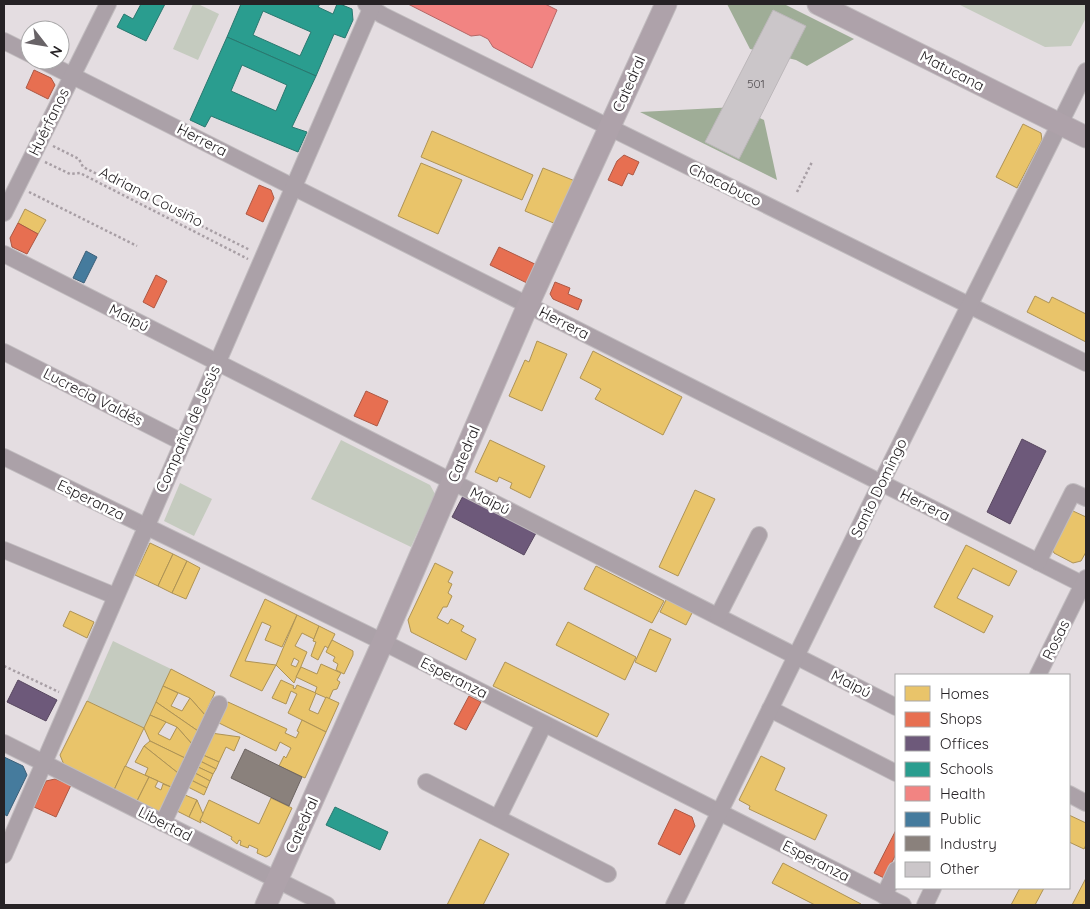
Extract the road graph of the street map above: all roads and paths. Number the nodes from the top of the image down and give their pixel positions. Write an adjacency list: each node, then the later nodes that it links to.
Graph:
1 (108, 4): 9 (street, Huérfanos)
2 (666, 4): 12 (main road, Catedral)
3 (818, 4): 13 (main road, Matucana)
4 (370, 5): 12 (street, Chacabuco); 17 (street, Compañía de Jesús)
5 (4, 41): 6 (street)
6 (20, 49)
7 (62, 70): 9 (street, Herrera)
8 (1086, 71): 11 (street, Santo Domingo)
9 (72, 75): 14 (street, Huérfanos); 17 (street, Herrera)
10 (1086, 99): 11 (street)
11 (1070, 105): 13 (street, Santo Domingo)
12 (610, 128): 24 (main road, Catedral); 25 (street, Chacabuco)
13 (1078, 130): 25 (street, Santo Domingo)
14 (41, 139): 15 (street, Huérfanos); 23 (path, Adriana Cousiño)
15 (32, 156): 20 (street, Huérfanos); 23 (path, Adriana Cousiño)
16 (812, 162): 18 (path)
17 (293, 186): 23 (street, Compañía de Jesús); 24 (street, Herrera)
18 (797, 192)
19 (34, 194): 21 (path)
20 (4, 213)
21 (137, 246)
22 (4, 254): 27 (street, Maipú)
23 (261, 260): 27 (street, Compañía de Jesús)
24 (528, 305): 31 (main road, Catedral); 32 (street, Herrera)
25 (970, 306): 28 (street, Chacabuco); 32 (street, Santo Domingo)
26 (4, 352): 29 (street, Lucrecia Valdés)
27 (217, 362): 29 (street, Compañía de Jesús); 31 (street, Maipú)
28 (1086, 363)
29 (182, 442): 34 (street, Compañía de Jesús)
30 (4, 457): 34 (street, Esperanza)
31 (452, 482): 40 (street, Maipú); 41 (main road, Catedral)
32 (881, 483): 37 (street, Herrera); 42 (street, Santo Domingo)
33 (1086, 498): 37 (street)
34 (145, 527): 39 (street, Compañía de Jesús); 41 (street, Esperanza)
35 (759, 535): 40 (street)
36 (4, 550): 39 (street)
37 (1038, 562): 38 (street, Herrera)
38 (1085, 583): 44 (street, Rosas)
39 (116, 596): 45 (street, Compañía de Jesús)
40 (718, 616): 42 (street, Maipú)
41 (383, 642): 49 (street, Esperanza); 62 (main road, Catedral)
42 (797, 656): 47 (street, Maipú); 48 (street, Santo Domingo)
43 (4, 666): 45 (path)
44 (1039, 674)
45 (71, 698): 51 (street, Compañía de Jesús)
46 (219, 704): 58 (street)
47 (895, 706)
48 (770, 709): 52 (street); 56 (street, Santo Domingo)
49 (544, 724): 56 (street, Esperanza); 57 (street)
50 (4, 743): 51 (street, Libertad)
51 (44, 763): 58 (street, Libertad); 59 (street, Compañía de Jesús)
52 (895, 772)
53 (426, 782): 57 (street)
54 (1070, 795): 55 (street)
55 (1086, 803)
56 (720, 813): 64 (street, Esperanza); 67 (street, Santo Domingo)
57 (498, 818): 61 (street)
58 (163, 823): 62 (street, Libertad)
59 (4, 855)
60 (895, 872): 64 (street)
61 (608, 874)
62 (277, 880): 65 (main road, Catedral); 66 (street, Libertad)
63 (933, 889): 69 (street)
64 (884, 896): 68 (street, Esperanza)
65 (266, 905)
66 (327, 905)
67 (674, 905)
68 (902, 905)
69 (925, 905)

